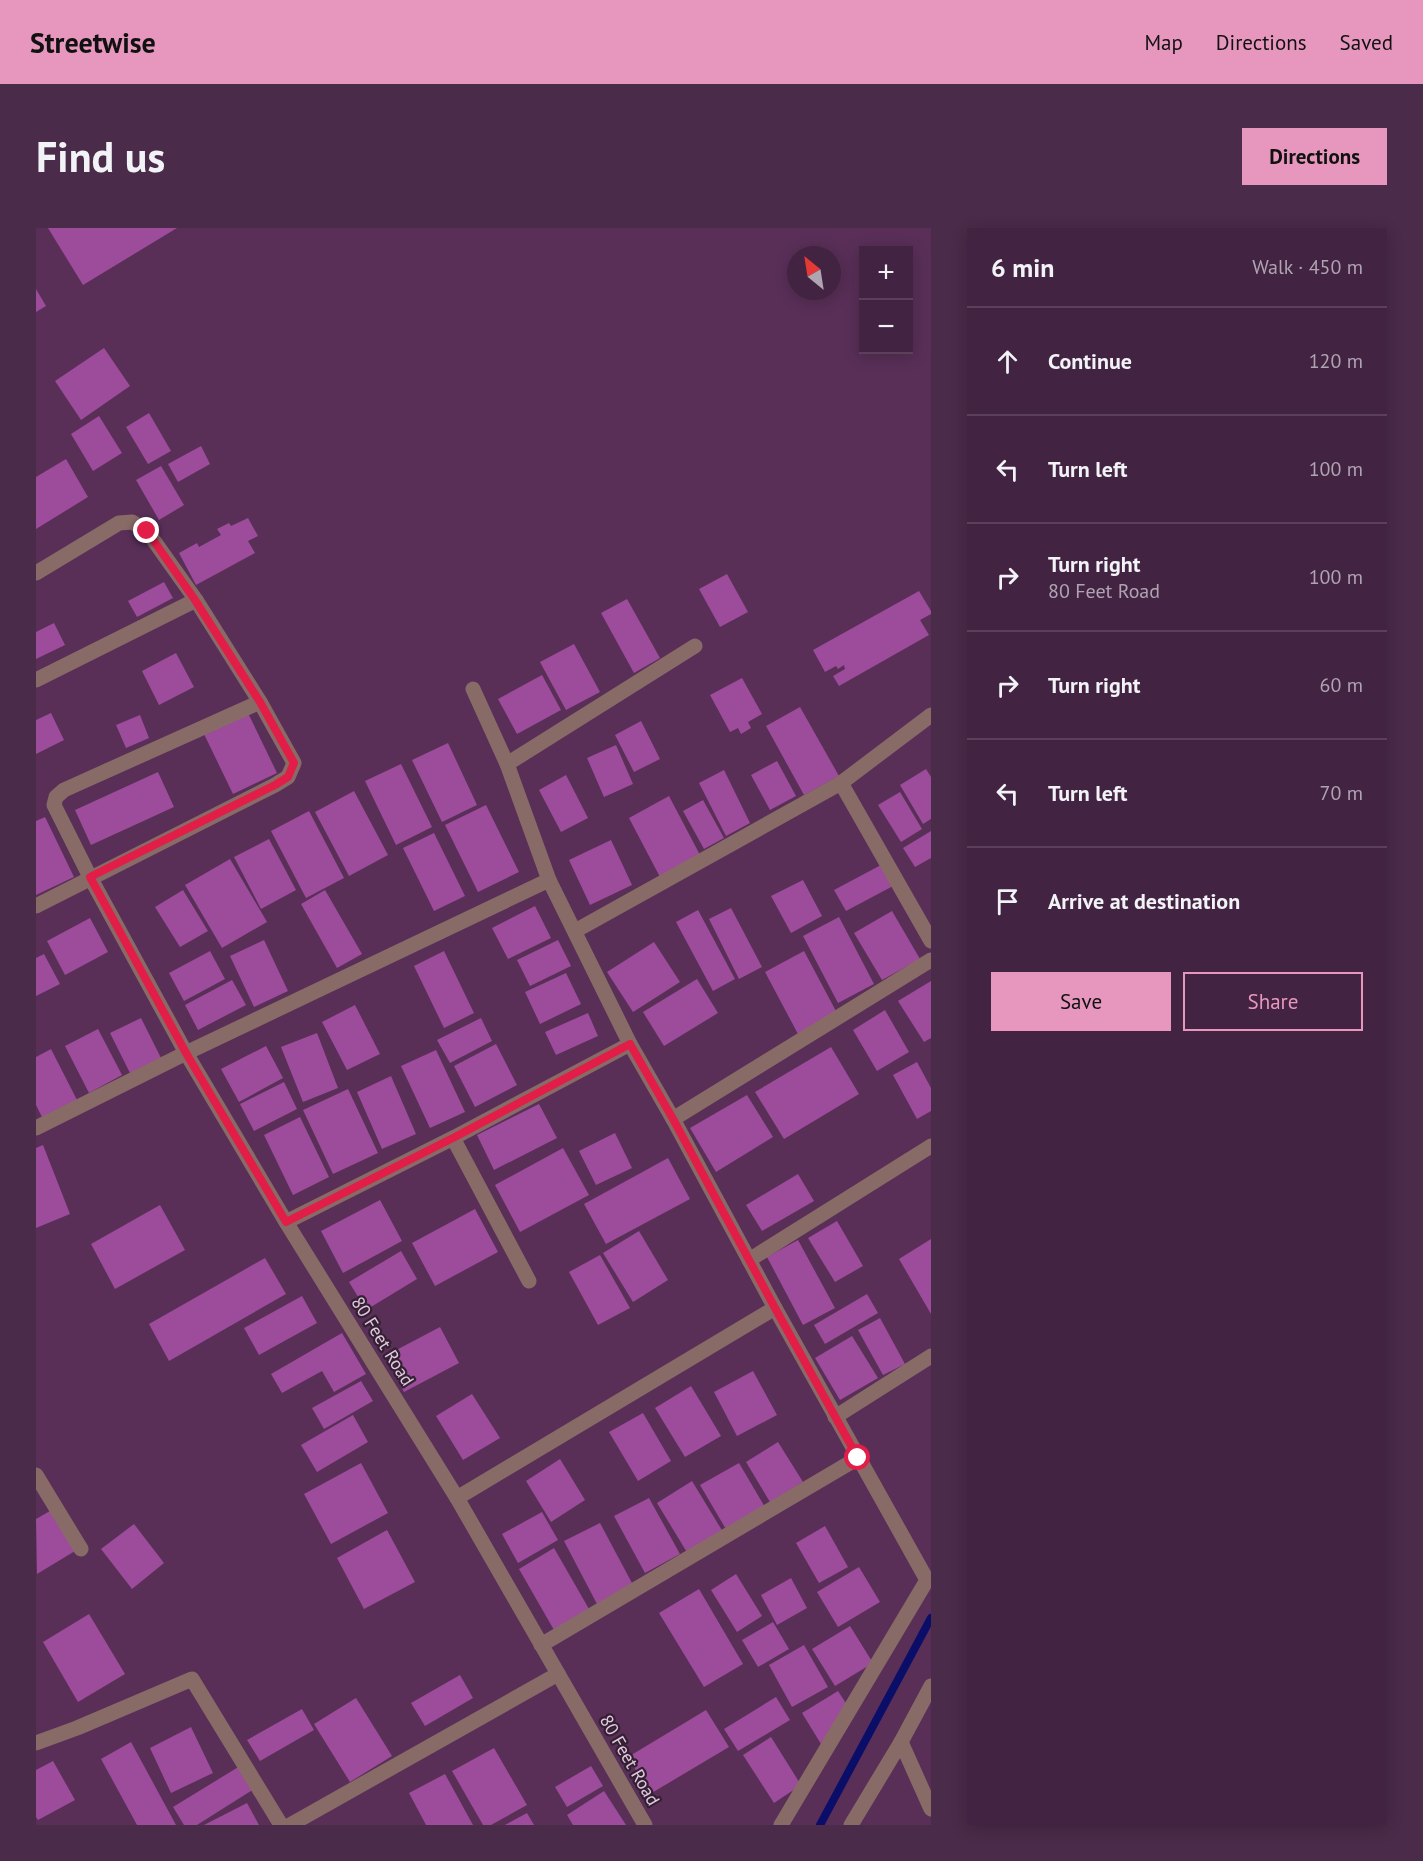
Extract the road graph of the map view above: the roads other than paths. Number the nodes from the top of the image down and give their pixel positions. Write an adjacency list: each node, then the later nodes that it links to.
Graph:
1 (36, 573): 2 (street)
2 (195, 600): 4 (street); 6 (street)
3 (695, 646): 8 (street)
4 (36, 680)
5 (473, 689): 8 (street)
6 (260, 702): 10 (street); 10 (street, 80 Feet Road)
7 (931, 715): 9 (street)
8 (507, 764): 11 (street)
9 (840, 783): 13 (street); 14 (street)
10 (90, 877): 12 (street); 17 (street, 80 Feet Road)
11 (549, 880): 13 (street); 17 (street)
12 (36, 906)
13 (575, 931): 16 (street)
14 (931, 941)
15 (931, 960): 18 (street)
16 (630, 1044): 18 (street); 20 (street)
17 (186, 1053): 19 (street); 22 (street, 80 Feet Road)
18 (673, 1119): 23 (street)
19 (36, 1128)
20 (453, 1138): 22 (street); 24 (street)
21 (931, 1146): 23 (street)
22 (286, 1222): 30 (street, 80 Feet Road)
23 (749, 1260): 25 (street)
24 (529, 1281)
25 (775, 1308): 27 (street); 30 (street)
26 (931, 1356): 27 (street)
27 (836, 1417): 28 (street)
28 (858, 1458): 32 (street); 33 (street)
29 (36, 1475): 31 (street)
30 (457, 1498): 33 (street, 80 Feet Road)
31 (81, 1549)
32 (930, 1581): 42 (street)
33 (541, 1645): 34 (street, 80 Feet Road)
34 (558, 1674): 40 (street); 41 (street, 80 Feet Road)
35 (931, 1686): 36 (street)
36 (901, 1742): 38 (street); 43 (street)
37 (36, 1743): 39 (street)
38 (931, 1809)
39 (280, 1825)
40 (290, 1825)
41 (645, 1825)
42 (781, 1825)
43 (851, 1825)

